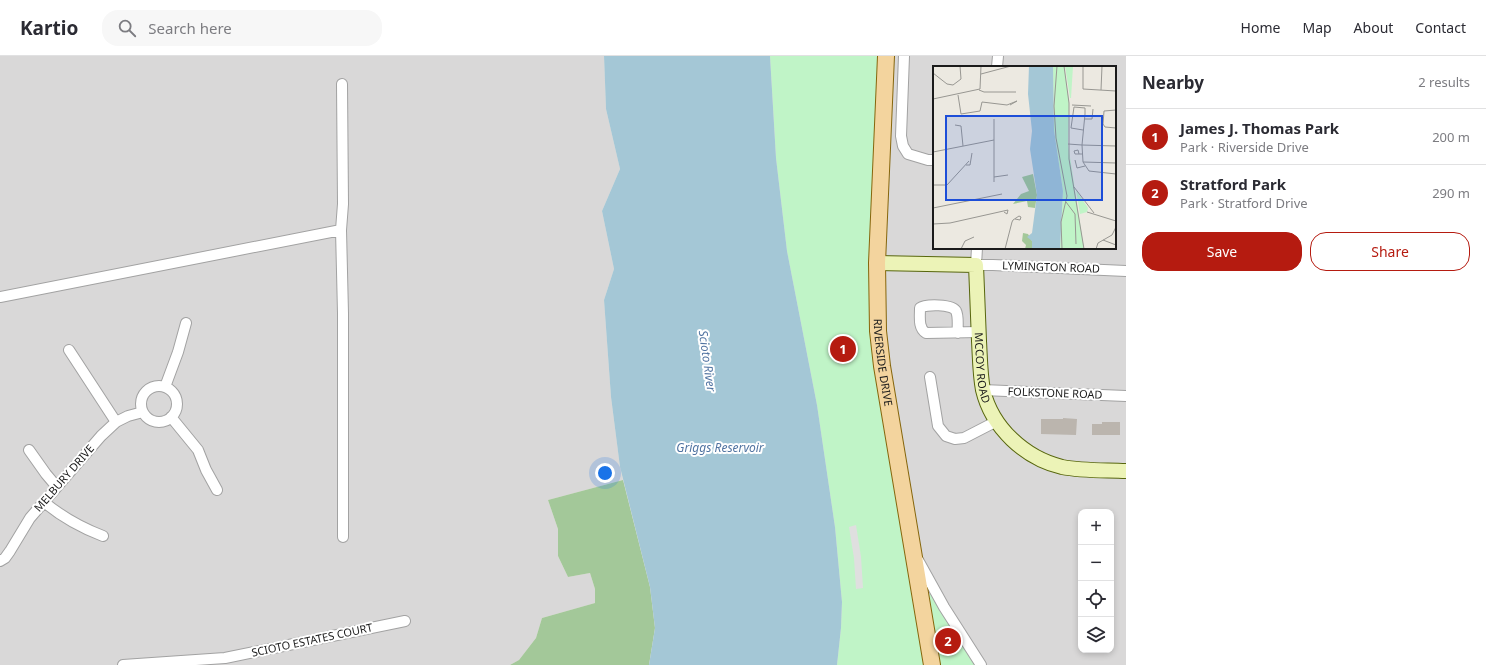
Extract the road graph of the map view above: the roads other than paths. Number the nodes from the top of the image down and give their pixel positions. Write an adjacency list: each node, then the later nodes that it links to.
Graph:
1 (886, 56): 9 (main road, RIVERSIDE DRIVE)
2 (904, 56): 6 (street)
3 (998, 56): 4 (street)
4 (997, 66)
5 (342, 84): 7 (street)
6 (933, 160)
7 (341, 230): 12 (street); 31 (street)
8 (977, 249): 10 (street)
9 (877, 263): 10 (main road); 32 (main road, RIVERSIDE DRIVE)
10 (976, 265): 11 (street, LYMINGTON ROAD); 14 (main road, MCCOY ROAD)
11 (1126, 271)
12 (0, 297)
13 (186, 323): 18 (street)
14 (979, 332): 15 (street); 19 (main road, MCCOY ROAD)
15 (958, 333)
16 (69, 350): 24 (street)
17 (930, 377): 23 (street)
18 (165, 387): 21 (street); 22 (street)
19 (983, 390): 20 (street, FOLKSTONE ROAD); 23 (main road, MCCOY ROAD)
20 (1126, 396)
21 (143, 412): 22 (street); 24 (street, MELBURY DRIVE)
22 (171, 417): 28 (street)
23 (997, 421): 26 (main road, MCCOY ROAD)
24 (116, 422): 27 (street, MELBURY DRIVE)
25 (29, 450): 27 (street)
26 (1126, 472)
27 (57, 487): 29 (street, MELBURY DRIVE)
28 (217, 490)
29 (44, 502): 30 (street); 33 (street, MELBURY DRIVE)
30 (103, 536)
31 (343, 537)
32 (912, 550): 36 (main road, RIVERSIDE DRIVE); 37 (street)
33 (0, 561)
34 (405, 621): 35 (street, SCIOTO ESTATES COURT)
35 (123, 665)
36 (932, 665)
37 (981, 665)

